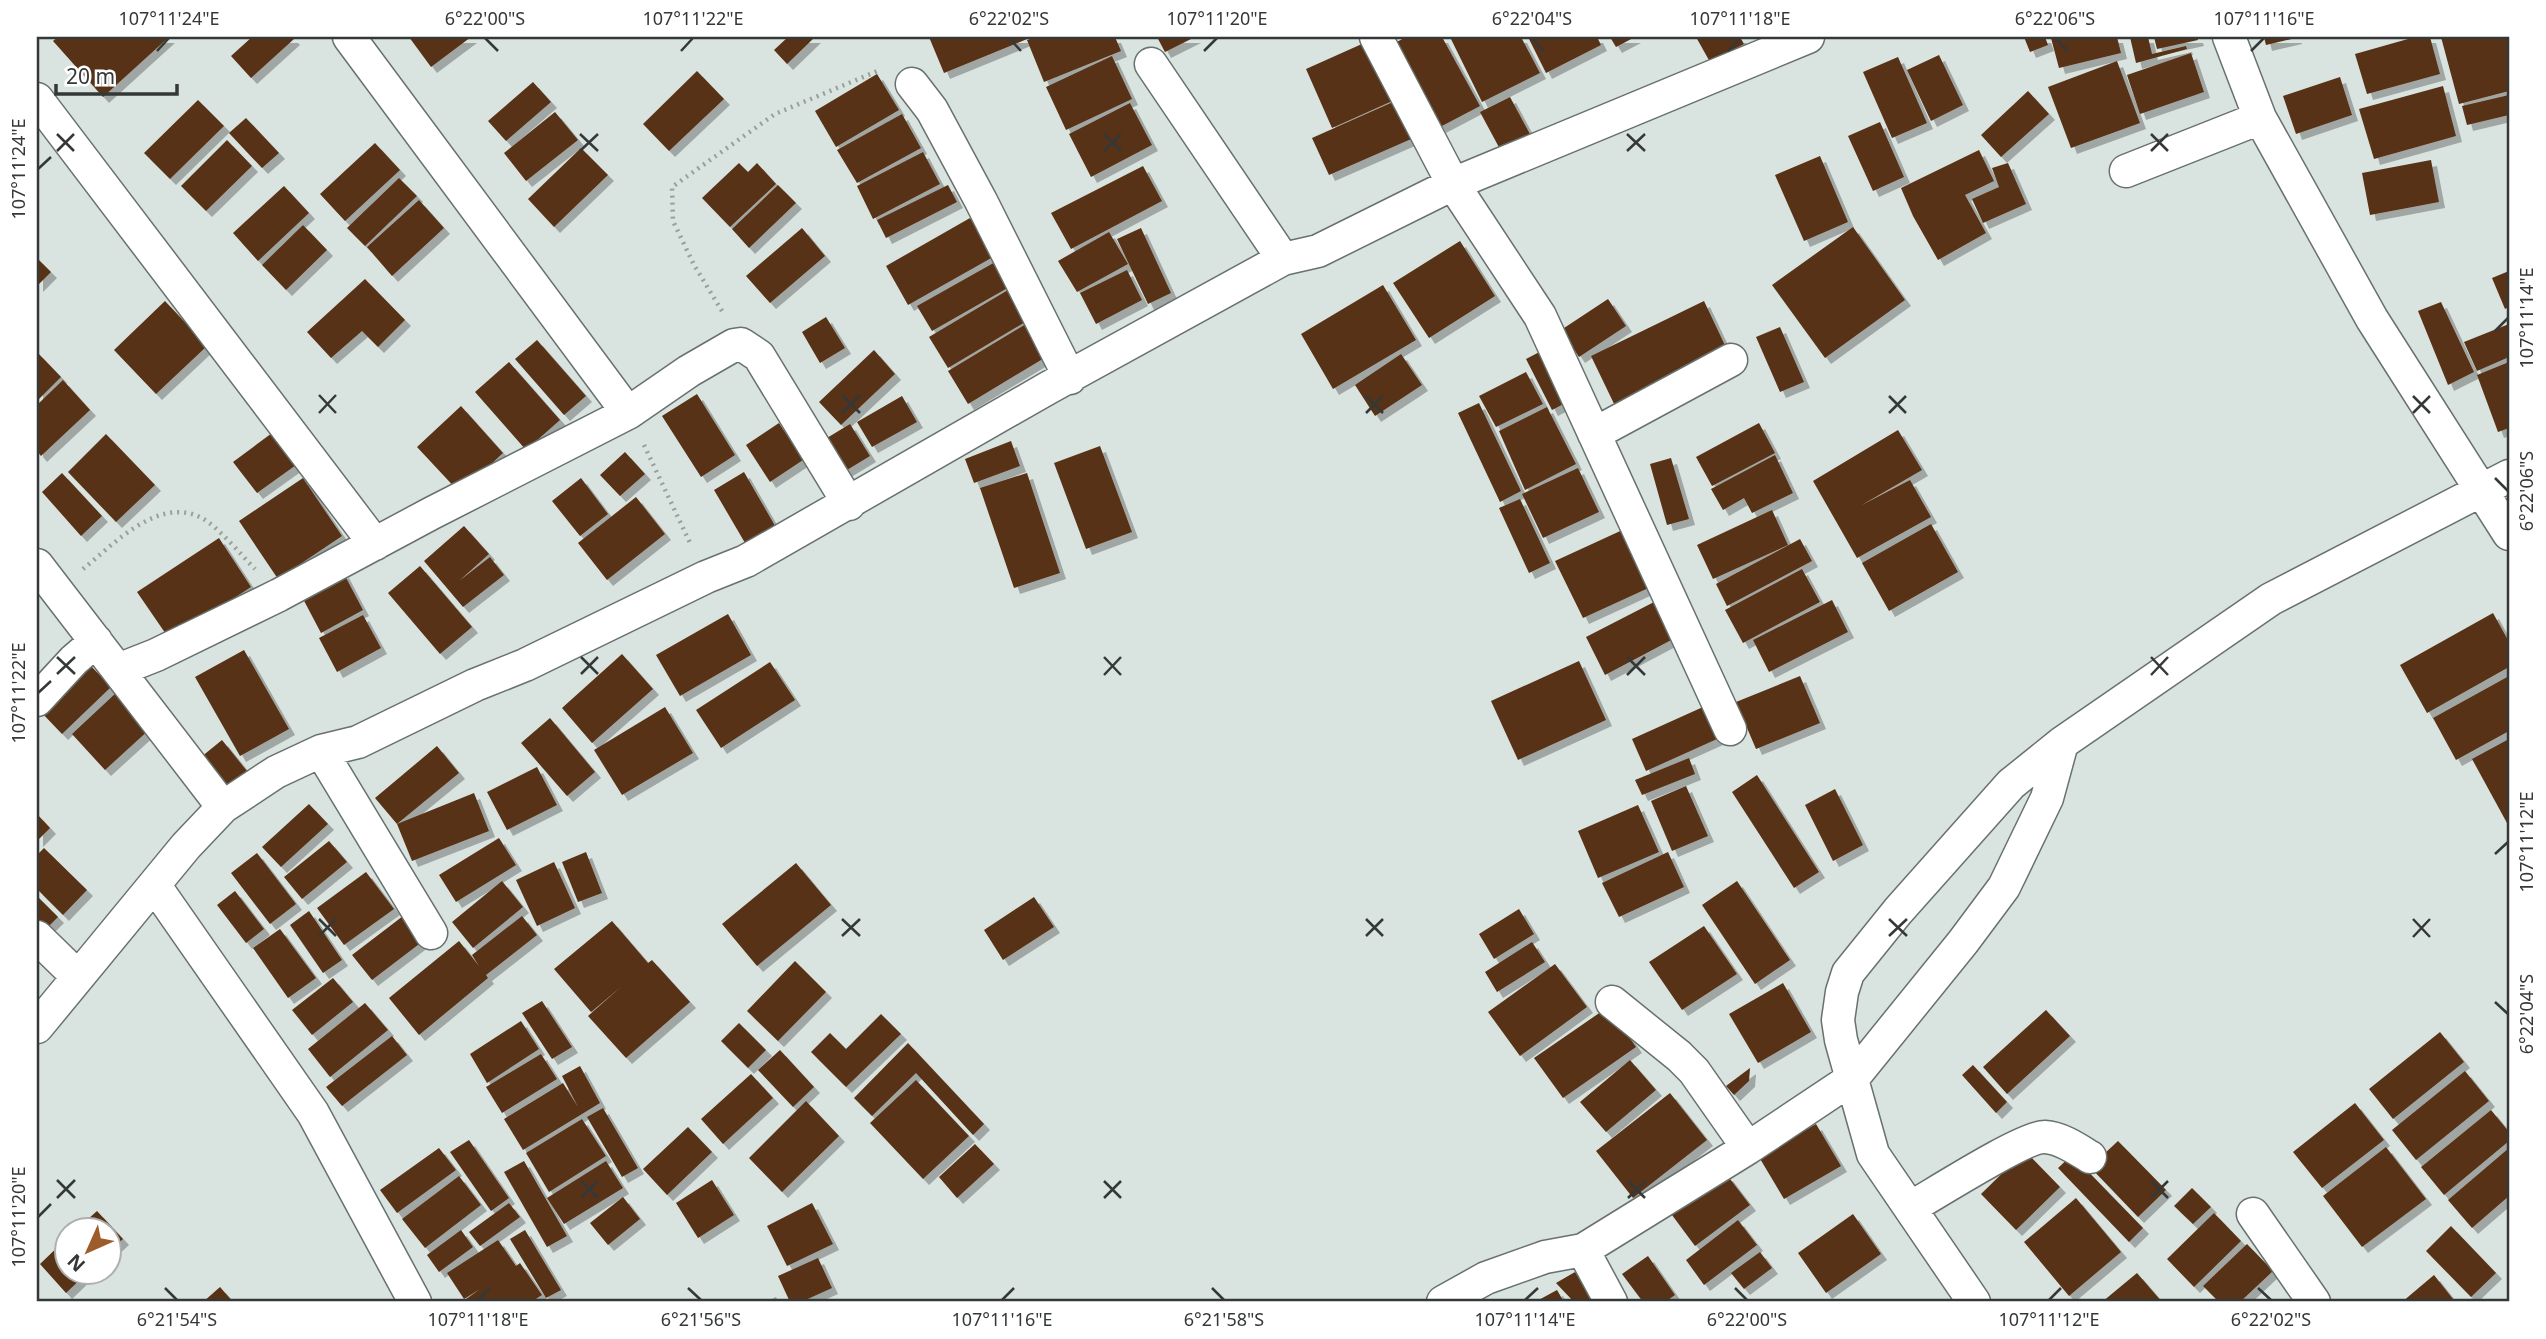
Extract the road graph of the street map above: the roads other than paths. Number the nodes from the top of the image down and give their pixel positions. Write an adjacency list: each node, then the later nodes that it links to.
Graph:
1 (349, 37): 15 (street)
2 (1376, 37): 11 (street)
3 (1808, 37): 5 (street)
4 (2229, 37): 9 (street)
5 (1775, 43): 11 (street)
6 (1151, 64): 12 (street)
7 (912, 84): 14 (street)
8 (37, 99): 21 (street)
9 (2259, 118): 10 (street); 18 (street)
10 (2126, 171)
11 (1453, 184): 12 (street); 16 (street)
12 (1283, 259): 14 (street)
13 (1731, 360): 16 (street)
14 (1070, 378): 19 (street)
15 (628, 413): 19 (street); 21 (street)
16 (1594, 434): 26 (street)
17 (2509, 476): 18 (street)
18 (2482, 491): 20 (street); 27 (street)
19 (849, 504): 28 (street)
20 (2509, 534)
21 (375, 544): 24 (street)
22 (37, 565): 23 (street)
23 (96, 641): 24 (street); 25 (street)
24 (118, 670): 29 (street)
25 (37, 700)
26 (1730, 729)
27 (2062, 743): 36 (street); 36 (street)
28 (321, 751): 29 (street); 31 (street)
29 (223, 807): 30 (street)
30 (155, 886): 33 (street); 42 (street)
31 (431, 933)
32 (37, 937): 33 (street)
33 (78, 977): 35 (street)
34 (1612, 1002): 37 (street)
35 (37, 1027)
36 (1853, 1078): 37 (street); 39 (street)
37 (1748, 1147): 41 (street)
38 (2090, 1157): 39 (street)
39 (1910, 1208): 45 (street)
40 (2253, 1214): 46 (street)
41 (1583, 1250): 43 (street); 44 (street)
42 (415, 1302)
43 (1443, 1302)
44 (1611, 1302)
45 (1974, 1302)
46 (2314, 1302)

